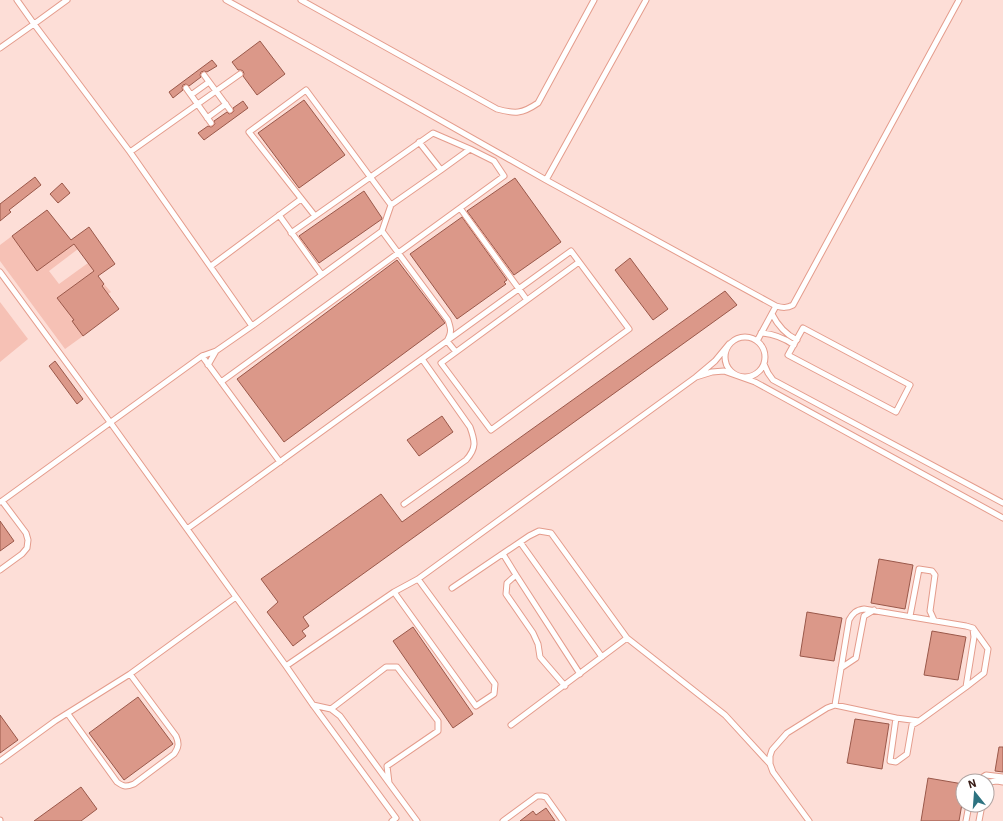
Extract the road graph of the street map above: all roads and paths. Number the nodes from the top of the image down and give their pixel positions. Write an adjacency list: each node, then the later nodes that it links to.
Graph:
1 (17, 0): 8 (lane)
2 (67, 0): 8 (lane)
3 (226, 0): 26 (lane)
4 (301, 0): 5 (lane)
5 (594, 0)
6 (646, 0): 26 (lane)
7 (959, 0): 41 (lane)
8 (34, 24): 9 (lane); 23 (lane)
9 (0, 48)
10 (240, 74): 14 (lane)
11 (204, 75): 12 (lane)
12 (209, 82): 14 (lane); 15 (lane)
13 (186, 88): 15 (lane)
14 (216, 91): 16 (lane); 17 (lane)
15 (191, 95): 16 (lane)
16 (198, 104): 19 (lane); 23 (lane)
17 (226, 104): 18 (lane); 19 (lane)
18 (230, 110)
19 (207, 118): 20 (lane)
20 (211, 123)
21 (419, 142): 22 (lane); 24 (lane); 25 (lane)
22 (470, 149): 24 (lane); 29 (lane)
23 (130, 152): 36 (lane)
24 (441, 170): 28 (lane)
25 (370, 177): 27 (lane); 28 (lane); 31 (lane)
26 (546, 180): 41 (lane)
27 (301, 198): 30 (lane); 31 (lane)
28 (391, 205): 32 (lane)
29 (460, 208): 34 (lane); 39 (lane)
30 (279, 215): 33 (lane); 36 (lane)
31 (315, 216): 33 (lane)
32 (382, 231): 34 (lane); 38 (lane)
33 (292, 233): 38 (lane)
34 (399, 253): 45 (lane); 57 (lane)
35 (579, 262): 39 (lane); 40 (lane); 50 (lane)
36 (211, 266): 43 (lane)
37 (0, 272): 58 (lane)
38 (322, 275): 43 (lane)
39 (519, 288): 40 (lane); 45 (lane)
40 (527, 300): 50 (lane)
41 (776, 306): 42 (lane)
42 (772, 314): 44 (lane); 47 (lane)
43 (252, 326): 49 (lane)
44 (762, 333): 46 (lane); 47 (lane)
45 (447, 341): 50 (lane); 52 (lane)
46 (757, 341): 48 (lane); 53 (lane)
47 (795, 342): 47 (lane)
48 (729, 344): 55 (lane); 56 (lane)
49 (216, 351): 51 (lane); 54 (lane)
50 (456, 352)
51 (202, 356): 54 (lane); 58 (lane)
52 (422, 359): 59 (lane); 62 (lane)
53 (764, 364): 55 (lane); 61 (lane)
54 (208, 365): 57 (lane)
55 (738, 376): 56 (lane); 63 (lane)
56 (696, 377): 69 (lane)
57 (221, 382): 59 (lane)
58 (110, 422): 60 (lane); 64 (lane)
59 (280, 462): 64 (lane)
60 (1, 502): 67 (lane)
61 (1003, 503)
62 (404, 504)
63 (1003, 518)
64 (187, 529): 72 (lane)
65 (520, 542): 66 (lane); 77 (lane); 78 (lane)
66 (503, 554): 68 (lane); 70 (lane)
67 (0, 570)
68 (516, 575): 82 (lane); 83 (lane)
69 (418, 579): 71 (lane); 71 (lane)
70 (452, 588)
71 (394, 592): 79 (lane)
72 (236, 597): 79 (lane); 81 (lane)
73 (874, 610): 74 (lane); 80 (lane); 80 (lane)
74 (910, 616): 75 (lane); 75 (lane)
75 (934, 620): 76 (lane)
76 (973, 628): 84 (lane); 84 (lane)
77 (627, 638): 78 (lane); 93 (lane)
78 (602, 657): 82 (lane)
79 (286, 666): 86 (lane)
80 (841, 668): 85 (lane)
81 (130, 674): 88 (lane); 88 (lane)
82 (580, 674): 83 (lane)
83 (565, 686): 91 (lane)
84 (966, 687): 90 (lane)
85 (835, 704): 89 (lane); 93 (lane)
86 (313, 705): 87 (lane); 95 (lane)
87 (330, 709): 94 (lane); 94 (lane)
88 (68, 714): 92 (lane)
89 (896, 718): 90 (lane); 90 (lane)
90 (919, 721)
91 (511, 725)
92 (0, 761)
93 (770, 764): 99 (lane)
94 (389, 783): 96 (lane)
95 (395, 820)
96 (417, 821)
97 (502, 821): 98 (lane)
98 (563, 821)
99 (809, 821)

